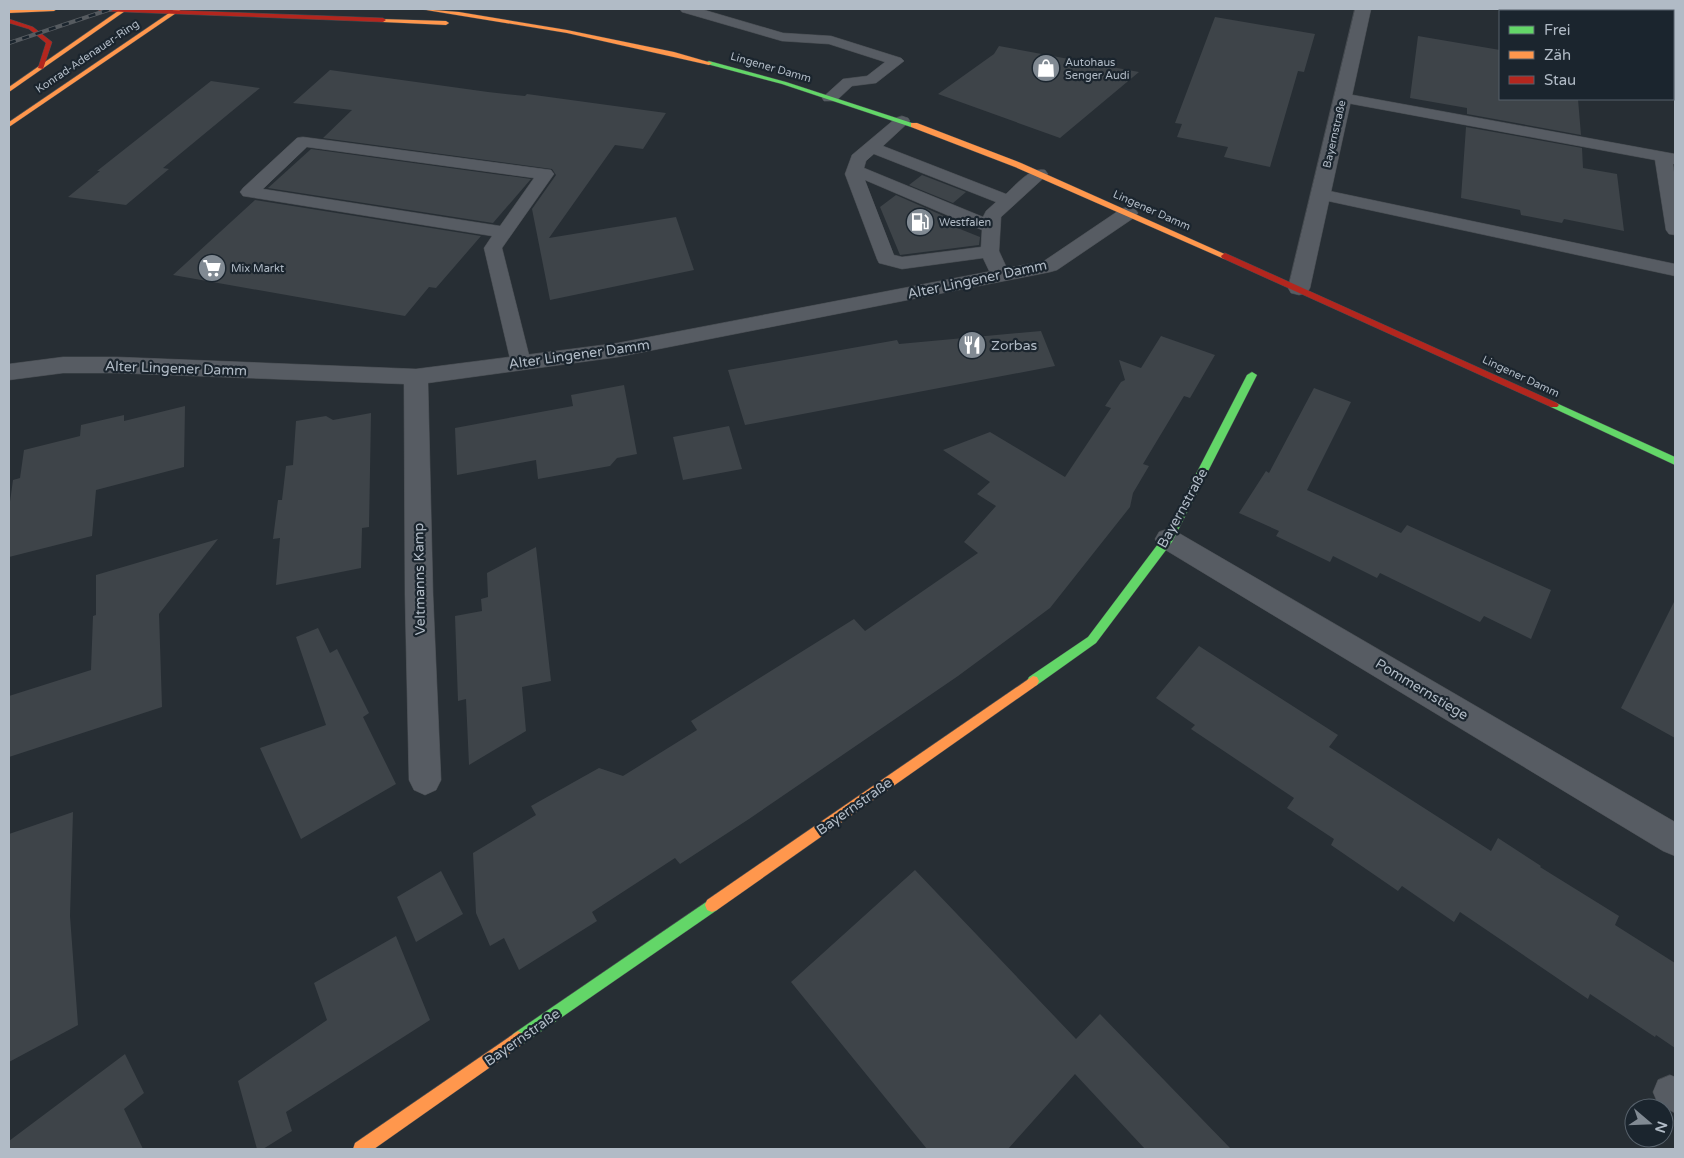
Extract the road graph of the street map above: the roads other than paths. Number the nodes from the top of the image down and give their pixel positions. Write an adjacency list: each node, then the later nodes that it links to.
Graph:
1 (54, 9): 8 (main road)
2 (100, 9): 3 (main road, Lingener Damm)
3 (124, 9): 7 (main road, Lingener Damm); 12 (main road, Konrad-Adenauer-Ring)
4 (423, 9): 10 (main road, Lingener Damm)
5 (687, 9): 11 (lane)
6 (1362, 9): 16 (street, Bayernstraße)
7 (177, 10): 10 (main road, Lingener Damm); 18 (main road, Konrad-Adenauer-Ring)
8 (9, 11)
9 (9, 21): 12 (main road)
10 (597, 38): 15 (main road, Lingener Damm)
11 (872, 53): 13 (lane); 13 (lane)
12 (41, 68): 14 (main road, Konrad-Adenauer-Ring)
13 (853, 71): 15 (lane)
14 (9, 90)
15 (830, 98): 17 (main road, Lingener Damm)
16 (1342, 98): 20 (lane); 22 (street, Bayernstraße)
17 (902, 121): 19 (lane); 21 (main road, Lingener Damm)
18 (9, 125)
19 (862, 157): 23 (lane); 27 (lane)
20 (1669, 158): 25 (lane)
21 (1039, 174): 23 (lane); 24 (main road, Lingener Damm)
22 (1320, 194): 28 (lane); 30 (street, Bayernstraße)
23 (997, 213): 27 (lane)
24 (1128, 213): 29 (street, Alter Lingener Damm); 30 (main road, Lingener Damm)
25 (1675, 230)
26 (505, 232): 26 (lane); 31 (lane)
27 (990, 251): 29 (lane)
28 (1675, 270)
29 (1000, 275): 31 (street, Alter Lingener Damm)
30 (1299, 288): 35 (main road, Lingener Damm)
31 (521, 363): 34 (street, Alter Lingener Damm)
32 (9, 372): 34 (street, Alter Lingener Damm)
33 (1252, 375): 36 (main road, Bayernstraße)
34 (416, 377): 37 (street, Veltmanns Kamp)
35 (1675, 461)
36 (1168, 539): 38 (street, Pommernstiege); 39 (main road, Bayernstraße)
37 (425, 780)
38 (1675, 840)
39 (362, 1149)

